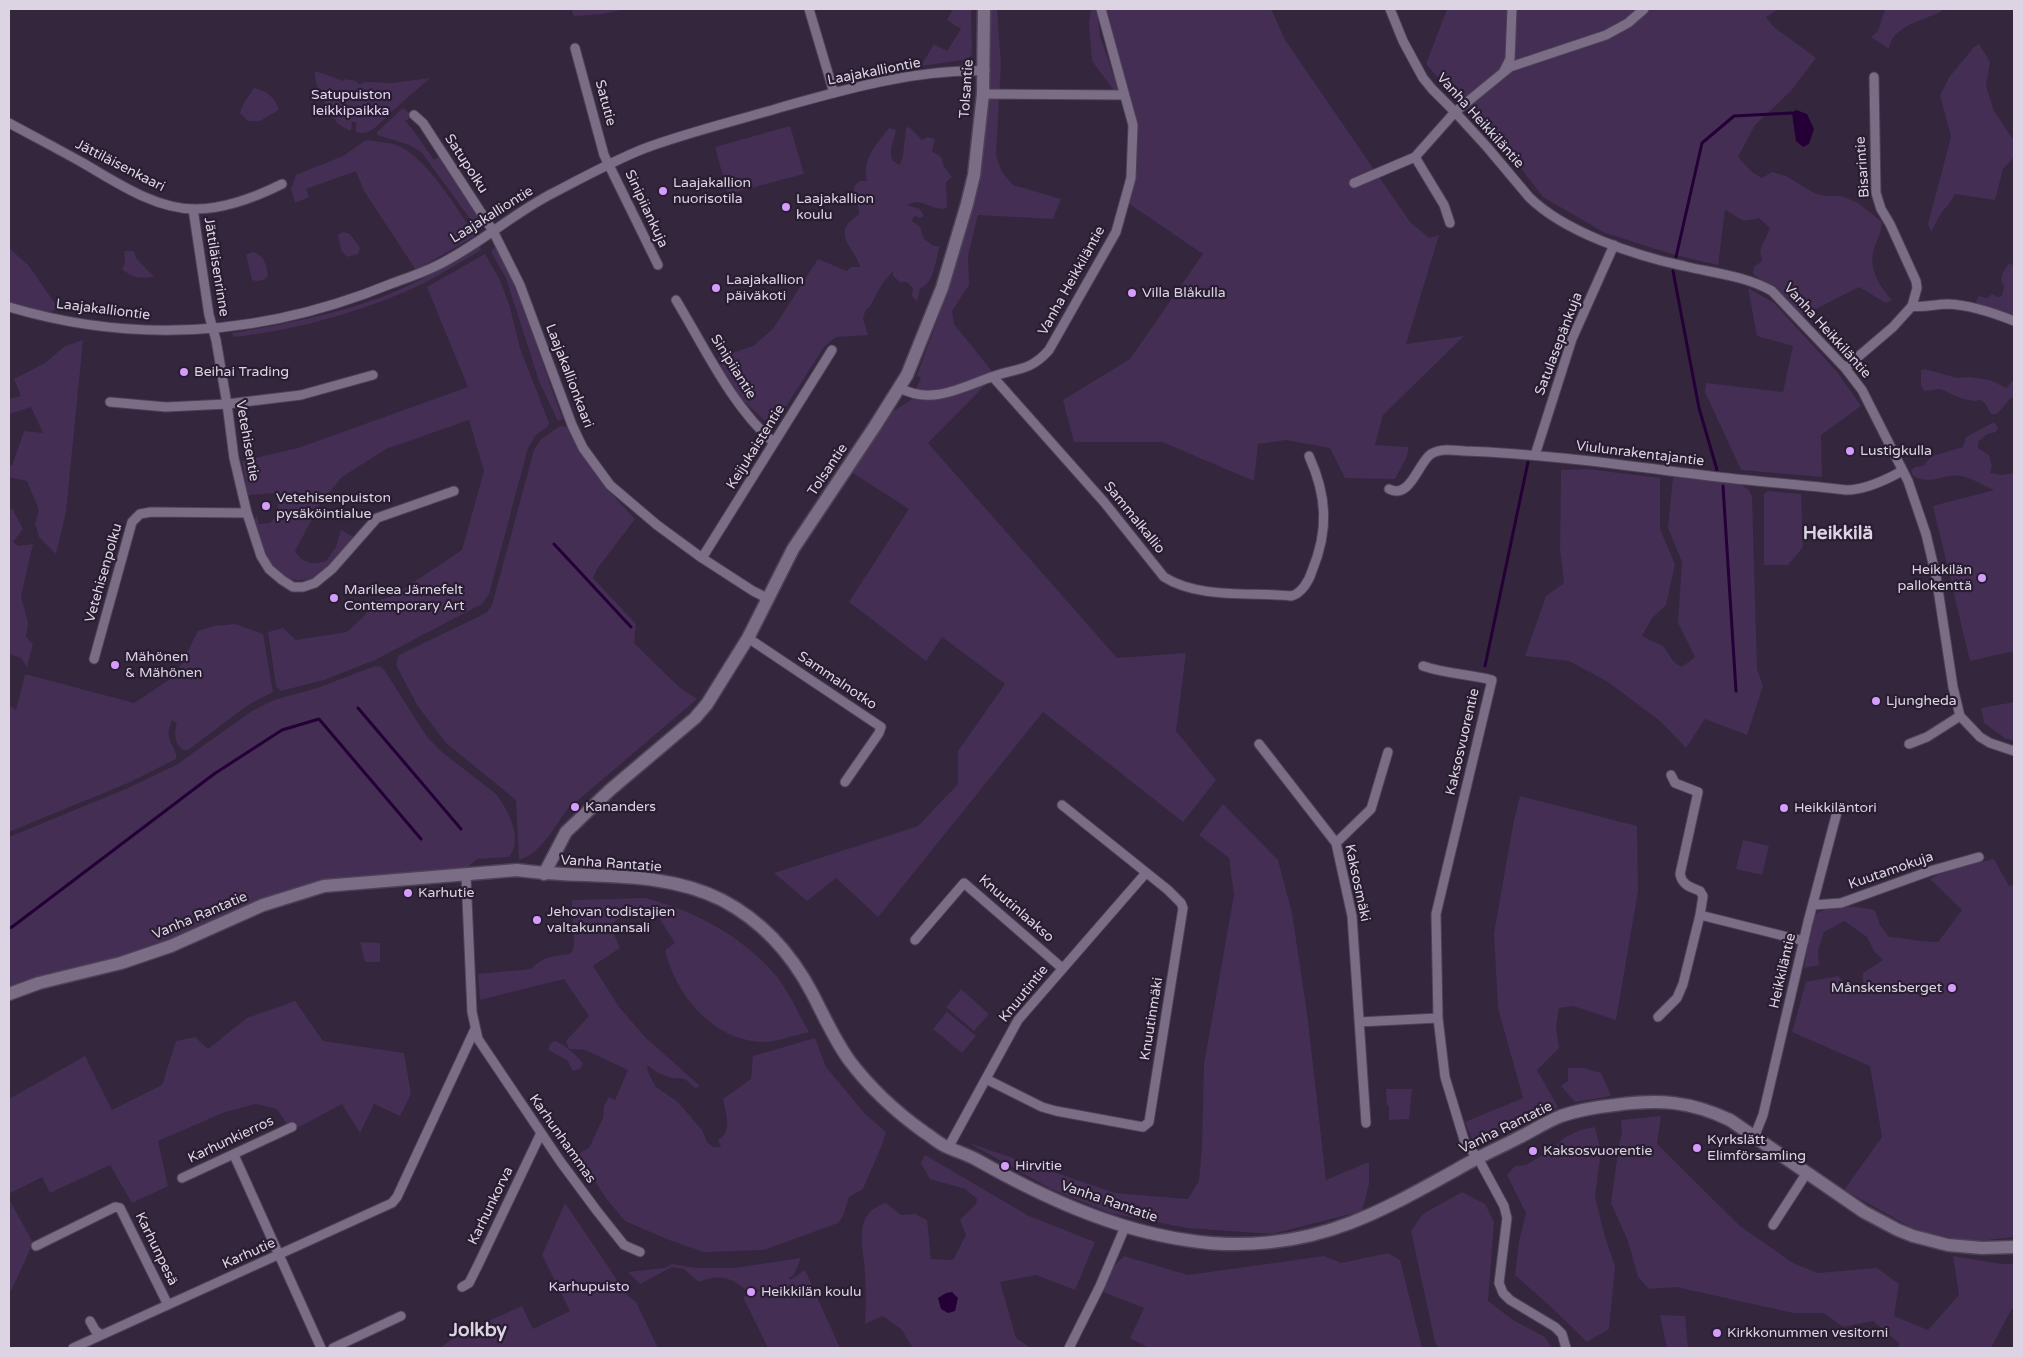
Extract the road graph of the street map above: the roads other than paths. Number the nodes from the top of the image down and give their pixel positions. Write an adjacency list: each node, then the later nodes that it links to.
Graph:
1 (809, 9): 11 (street)
2 (984, 9): 8 (main road, Tolsantie)
3 (1101, 9): 13 (street, Vanha Heikkiläntie)
4 (1390, 9): 14 (street, Vanha Heikkiläntie)
5 (1512, 9): 9 (street)
6 (1644, 9): 9 (street)
7 (575, 48): 18 (street, Satutie)
8 (985, 71): 11 (street, Laajakalliontie); 12 (main road, Tolsantie)
9 (1504, 71): 14 (street)
10 (1874, 77): 27 (street, Bisarintie)
11 (834, 93): 18 (street, Laajakalliontie)
12 (983, 94): 13 (street); 35 (main road, Tolsantie)
13 (1124, 95): 34 (street, Vanha Heikkiläntie)
14 (1455, 112): 17 (street); 24 (street, Vanha Heikkiläntie)
15 (414, 115): 23 (street, Satupolku)
16 (9, 123): 21 (street, Jättiläisenkaari)
17 (1415, 157): 19 (street); 22 (street)
18 (610, 164): 23 (street, Laajakalliontie); 25 (street, Sinipiiankuja)
19 (1354, 183)
20 (282, 184): 21 (street, Jättiläisenkaari)
21 (193, 209): 30 (street, Jättiläisenrinne)
22 (1450, 223)
23 (493, 231): 30 (street, Laajakalliontie); 45 (street, Laajakallionkaari)
24 (1614, 245): 32 (street, Vanha Heikkiläntie); 39 (street, Satulasepänkuja)
25 (658, 265)
26 (676, 300): 38 (street, Sinipiiantie)
27 (1912, 306): 29 (street); 32 (street)
28 (9, 307): 30 (street, Laajakalliontie)
29 (2014, 322)
30 (213, 330): 37 (street, Vetehisentie)
31 (832, 350): 38 (street, Keijukaistentie)
32 (1845, 368): 41 (street, Vanha Heikkiläntie)
33 (373, 375): 37 (street)
34 (993, 376): 35 (street, Vanha Heikkiläntie); 40 (street, Sammalkallio)
35 (900, 388): 46 (main road, Tolsantie)
36 (110, 402): 37 (street)
37 (227, 404): 44 (street, Vetehisentie)
38 (774, 442): 45 (street, Keijukaistentie)
39 (1536, 455): 41 (street, Viulunrakentajantie); 42 (street, Viulunrakentajantie)
40 (1309, 456)
41 (1902, 471): 50 (street, Vanha Heikkiläntie)
42 (1389, 489)
43 (454, 491): 44 (street, Vetehisentie)
44 (247, 513): 48 (street, Vetehisenpolku)
45 (702, 558): 46 (street, Laajakallionkaari)
46 (767, 598): 47 (main road, Tolsantie)
47 (748, 638): 56 (street, Sammalnotko); 61 (main road, Tolsantie)
48 (94, 659)
49 (1423, 666): 70 (street, Kaksosvuorentie)
50 (1960, 716): 52 (street); 53 (street)
51 (1259, 744): 59 (street, Kaksosmäki)
52 (1909, 744)
53 (2014, 751)
54 (1388, 752): 59 (street)
55 (1671, 775): 65 (street)
56 (845, 782)
57 (1062, 805): 62 (street, Knuutinmäki)
58 (1837, 812): 64 (street, Heikkiläntie)
59 (1336, 843): 72 (street, Kaksosmäki)
60 (1979, 857): 64 (street, Kuutamokuja)
61 (544, 874): 63 (main road, Vanha Rantatie); 79 (main road, Vanha Rantatie)
62 (1145, 874): 68 (street, Knuutintie); 74 (street, Knuutinmäki)
63 (466, 876): 69 (main road, Vanha Rantatie); 73 (street)
64 (1813, 905): 67 (street, Heikkiläntie)
65 (1700, 915): 67 (street); 71 (street)
66 (915, 940): 68 (street, Knuutinlaakso)
67 (1804, 941): 78 (street, Heikkiläntie)
68 (1062, 968): 74 (street, Knuutintie)
69 (9, 994)
70 (1438, 1018): 72 (street); 81 (street, Kaksosvuorentie)
71 (1658, 1018)
72 (1359, 1022): 75 (street, Kaksosmäki)
73 (476, 1029): 77 (street, Karhunhammas); 89 (street, Karhutie)
74 (986, 1079): 79 (street, Knuutintie)
75 (1366, 1123)
76 (292, 1126): 80 (street, Karhunkierros)
77 (541, 1133): 88 (street, Karhunhammas); 90 (street, Karhunkorva)
78 (1755, 1135): 81 (main road, Vanha Rantatie); 82 (main road, Vanha Rantatie)
79 (948, 1148): 85 (main road, Vanha Rantatie)
80 (234, 1155): 83 (street, Karhunkierros); 89 (street)
81 (1478, 1158): 85 (main road, Vanha Rantatie); 99 (street, Kaksosvuorentie)
82 (1806, 1174): 84 (street); 87 (main road, Vanha Rantatie)
83 (182, 1178)
84 (1773, 1225)
85 (1126, 1227): 98 (street)
86 (36, 1246): 91 (street, Karhunpesä)
87 (2014, 1248)
88 (640, 1252)
89 (278, 1256): 91 (street, Karhutie); 96 (street)
90 (462, 1287)
91 (168, 1304): 94 (street, Karhutie)
92 (401, 1316): 97 (street)
93 (90, 1321): 94 (street)
94 (101, 1334): 95 (street, Karhutie)
95 (73, 1348)
96 (321, 1348)
97 (333, 1348)
98 (1069, 1348)
99 (1566, 1348)

